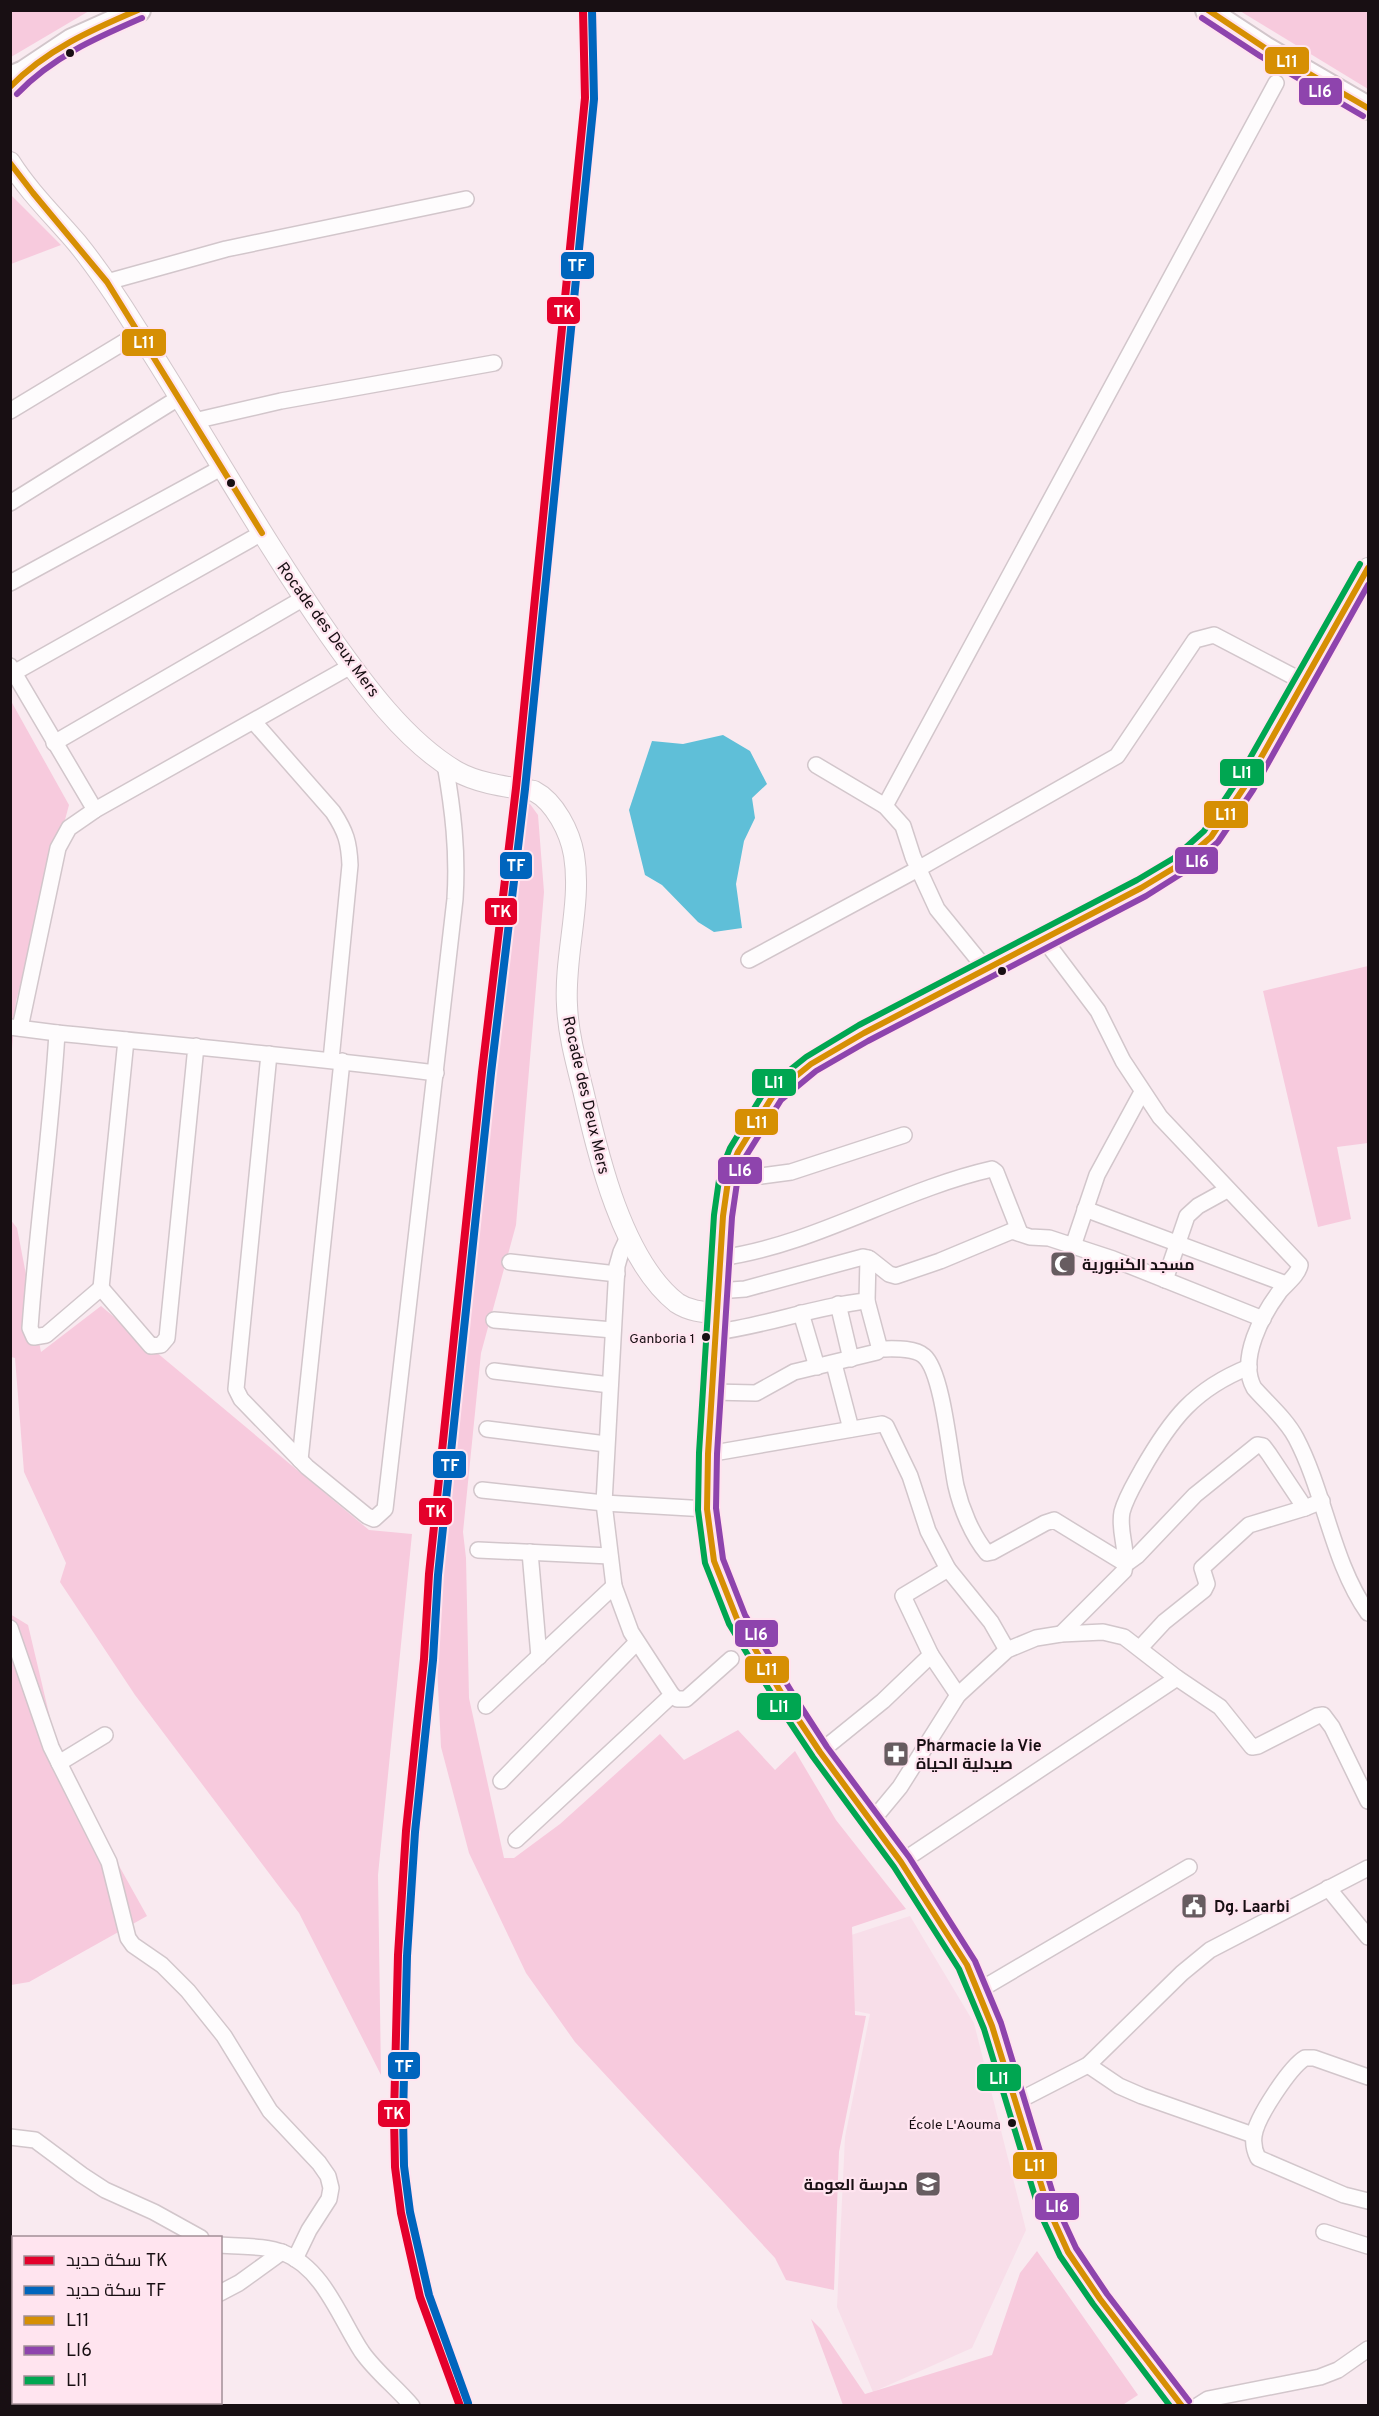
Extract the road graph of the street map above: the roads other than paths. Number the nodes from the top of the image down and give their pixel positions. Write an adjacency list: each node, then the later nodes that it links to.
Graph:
1 (139, 10): 3 (highway)
2 (1207, 10): 5 (highway)
3 (15, 79)
4 (1276, 83): 28 (street)
5 (1368, 108)
6 (10, 162): 7 (main road, Rocade des Deux Mers)
7 (17, 179): 9 (main road, Rocade des Deux Mers)
8 (466, 199): 9 (street)
9 (106, 282): 10 (main road, Rocade des Deux Mers)
10 (140, 333): 12 (main road, Rocade des Deux Mers); 13 (street)
11 (494, 363): 14 (street)
12 (180, 398): 14 (main road, Rocade des Deux Mers); 16 (street)
13 (10, 411)
14 (194, 421): 15 (main road, Rocade des Deux Mers)
15 (221, 468): 17 (main road, Rocade des Deux Mers); 19 (street)
16 (10, 503)
17 (262, 533): 20 (main road, Rocade des Deux Mers); 22 (street)
18 (1368, 568): 23 (main road)
19 (10, 583)
20 (304, 598): 21 (main road, Rocade des Deux Mers); 25 (street)
21 (351, 666): 24 (street); 26 (main road, Rocade des Deux Mers)
22 (12, 671): 25 (street)
23 (1304, 682): 30 (street); 31 (main road)
24 (254, 722): 29 (street); 39 (street)
25 (54, 743): 29 (street)
26 (445, 764): 40 (street); 47 (main road, Rocade des Deux Mers)
27 (816, 765): 28 (street)
28 (885, 806): 30 (street)
29 (95, 810): 34 (street)
30 (918, 869): 32 (street); 33 (street)
31 (1043, 938): 33 (main road); 41 (street)
32 (749, 960)
33 (985, 968): 43 (main road)
34 (15, 1028): 35 (street)
35 (57, 1033): 36 (street); 56 (street)
36 (126, 1040): 37 (street); 56 (street)
37 (196, 1046): 38 (street); 56 (street)
38 (269, 1054): 39 (street); 77 (street)
39 (336, 1061): 40 (street); 77 (street)
40 (436, 1073): 77 (street)
41 (1142, 1092): 44 (street); 45 (street)
42 (904, 1135): 43 (street)
43 (729, 1174): 50 (main road)
44 (1227, 1190): 48 (street); 55 (street)
45 (1085, 1209): 48 (street); 49 (street)
46 (1020, 1233): 49 (street); 50 (street); 51 (street)
47 (629, 1235): 53 (street); 63 (main road, Rocade des Deux Mers)
48 (1178, 1244): 54 (street); 55 (street)
49 (1073, 1246): 54 (street)
50 (720, 1258): 57 (main road)
51 (868, 1258): 57 (street); 58 (street)
52 (510, 1262): 53 (street)
53 (617, 1274): 64 (street)
54 (1165, 1280): 61 (street)
55 (1286, 1284): 61 (street)
56 (101, 1288)
57 (717, 1291): 63 (main road)
58 (867, 1301): 59 (street); 65 (street)
59 (838, 1304): 60 (street); 66 (street)
60 (801, 1313): 63 (street); 68 (street)
61 (1263, 1319): 69 (street)
62 (494, 1320): 64 (street)
63 (715, 1322): 72 (main road)
64 (613, 1329): 71 (street)
65 (879, 1349): 66 (street); 86 (street)
66 (851, 1359): 67 (street)
67 (834, 1364): 68 (street); 74 (street)
68 (817, 1367): 72 (street)
69 (1249, 1367): 79 (street); 86 (street)
70 (494, 1371): 71 (street)
71 (610, 1385): 75 (street)
72 (712, 1392): 76 (main road)
73 (487, 1429): 75 (street)
74 (851, 1429): 76 (street); 87 (street)
75 (606, 1444): 80 (street)
76 (708, 1454): 82 (main road)
77 (300, 1460)
78 (483, 1490): 80 (street)
79 (1322, 1501): 81 (street); 89 (street)
80 (604, 1503): 82 (street); 85 (street)
81 (1305, 1508): 86 (street); 93 (street)
82 (707, 1509): 103 (main road)
83 (478, 1550): 84 (street)
84 (530, 1552): 85 (street); 96 (street)
85 (610, 1556): 88 (street)
86 (1126, 1564): 91 (street)
87 (948, 1569): 94 (street); 95 (street)
88 (614, 1586): 92 (street); 96 (street)
89 (1368, 1613)
90 (10, 1628): 104 (street)
91 (1061, 1634): 93 (street); 94 (street)
92 (637, 1642): 99 (street); 105 (street)
93 (1140, 1648): 98 (street)
94 (1007, 1650): 100 (street)
95 (931, 1655): 100 (street); 103 (street)
96 (539, 1657): 101 (street)
97 (731, 1659): 99 (street)
98 (1177, 1678): 106 (street); 109 (street)
99 (672, 1695): 108 (street)
100 (958, 1695): 107 (street)
101 (486, 1706)
102 (105, 1735): 104 (street)
103 (820, 1752): 107 (main road)
104 (59, 1763): 125 (street)
105 (501, 1781)
106 (1368, 1801)
107 (871, 1822): 109 (main road)
108 (516, 1840)
109 (901, 1863): 114 (main road)
110 (1189, 1867): 114 (street)
111 (1368, 1868): 112 (street)
112 (1328, 1888): 113 (street); 115 (street)
113 (1368, 1937)
114 (978, 1991): 117 (main road)
115 (1088, 2065): 117 (street); 118 (street)
116 (1368, 2078): 118 (street)
117 (1016, 2102): 129 (main road)
118 (1253, 2134): 120 (street)
119 (10, 2137): 122 (street)
120 (1368, 2201)
121 (1324, 2232): 124 (street)
122 (197, 2236)
123 (222, 2245): 125 (street)
124 (1368, 2246)
125 (289, 2256): 126 (street); 128 (street)
126 (222, 2292)
127 (1368, 2349): 130 (street)
128 (412, 2406)
129 (1182, 2406)
130 (1197, 2406)

